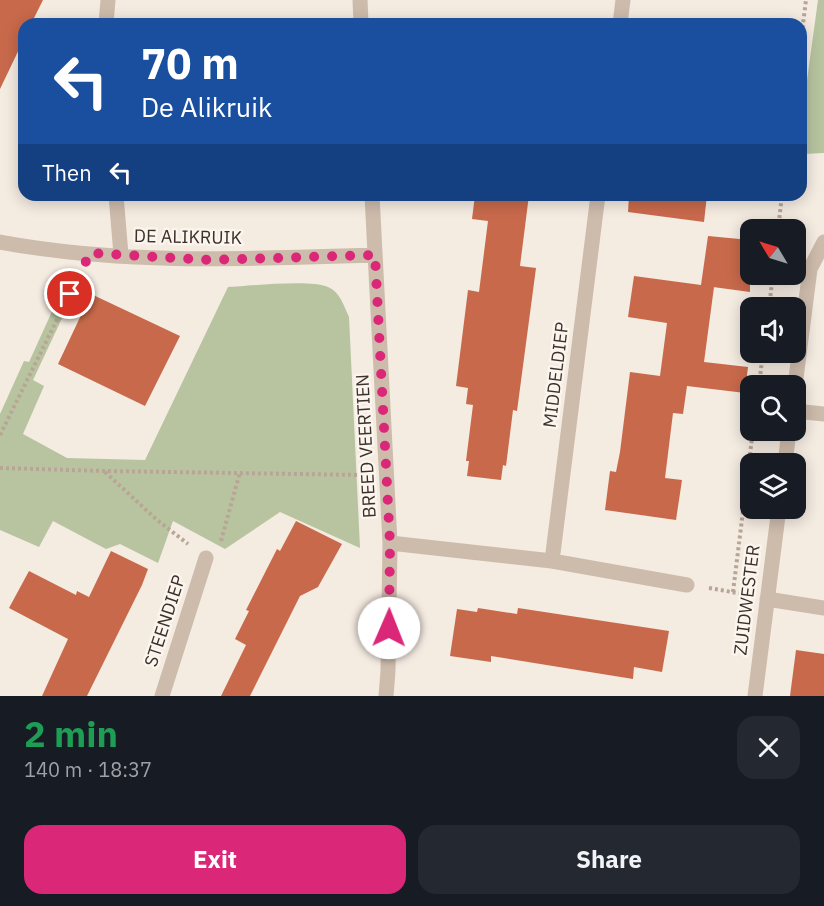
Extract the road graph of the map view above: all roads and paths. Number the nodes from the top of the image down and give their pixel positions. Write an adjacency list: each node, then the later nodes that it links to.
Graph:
1 (108, 0): 5 (street)
2 (360, 0): 6 (street)
3 (623, 0): 7 (street)
4 (806, 0): 8 (path)
5 (106, 18)
6 (361, 18)
7 (621, 18)
8 (804, 18)
9 (116, 201): 17 (street)
10 (372, 201): 18 (street, BREED VEERTIEN)
11 (597, 201): 31 (street, MIDDELDIEP)
12 (781, 201): 13 (path)
13 (779, 219)
14 (0, 242): 16 (street, DE ALIKRUIK)
15 (824, 242): 19 (street)
16 (90, 253): 17 (street, DE ALIKRUIK); 22 (path)
17 (121, 255): 18 (street, DE ALIKRUIK)
18 (375, 255): 27 (street, BREED VEERTIEN)
19 (796, 375)
20 (806, 412): 21 (street)
21 (824, 414)
22 (0, 435)
23 (752, 441): 33 (path)
24 (0, 468): 25 (path)
25 (105, 471): 26 (path); 30 (path)
26 (240, 472): 27 (path); 30 (path)
27 (387, 476): 29 (street, BREED VEERTIEN)
28 (778, 519): 34 (street, ZUIDWESTER)
29 (390, 543): 31 (street); 37 (street, BREED VEERTIEN)
30 (206, 558): 36 (street, STEENDIEP)
31 (552, 561): 32 (street)
32 (687, 585): 33 (path)
33 (733, 592): 34 (path)
34 (767, 599): 35 (street); 38 (street, ZUIDWESTER)
35 (824, 608)
36 (162, 696)
37 (386, 696)
38 (755, 696)

